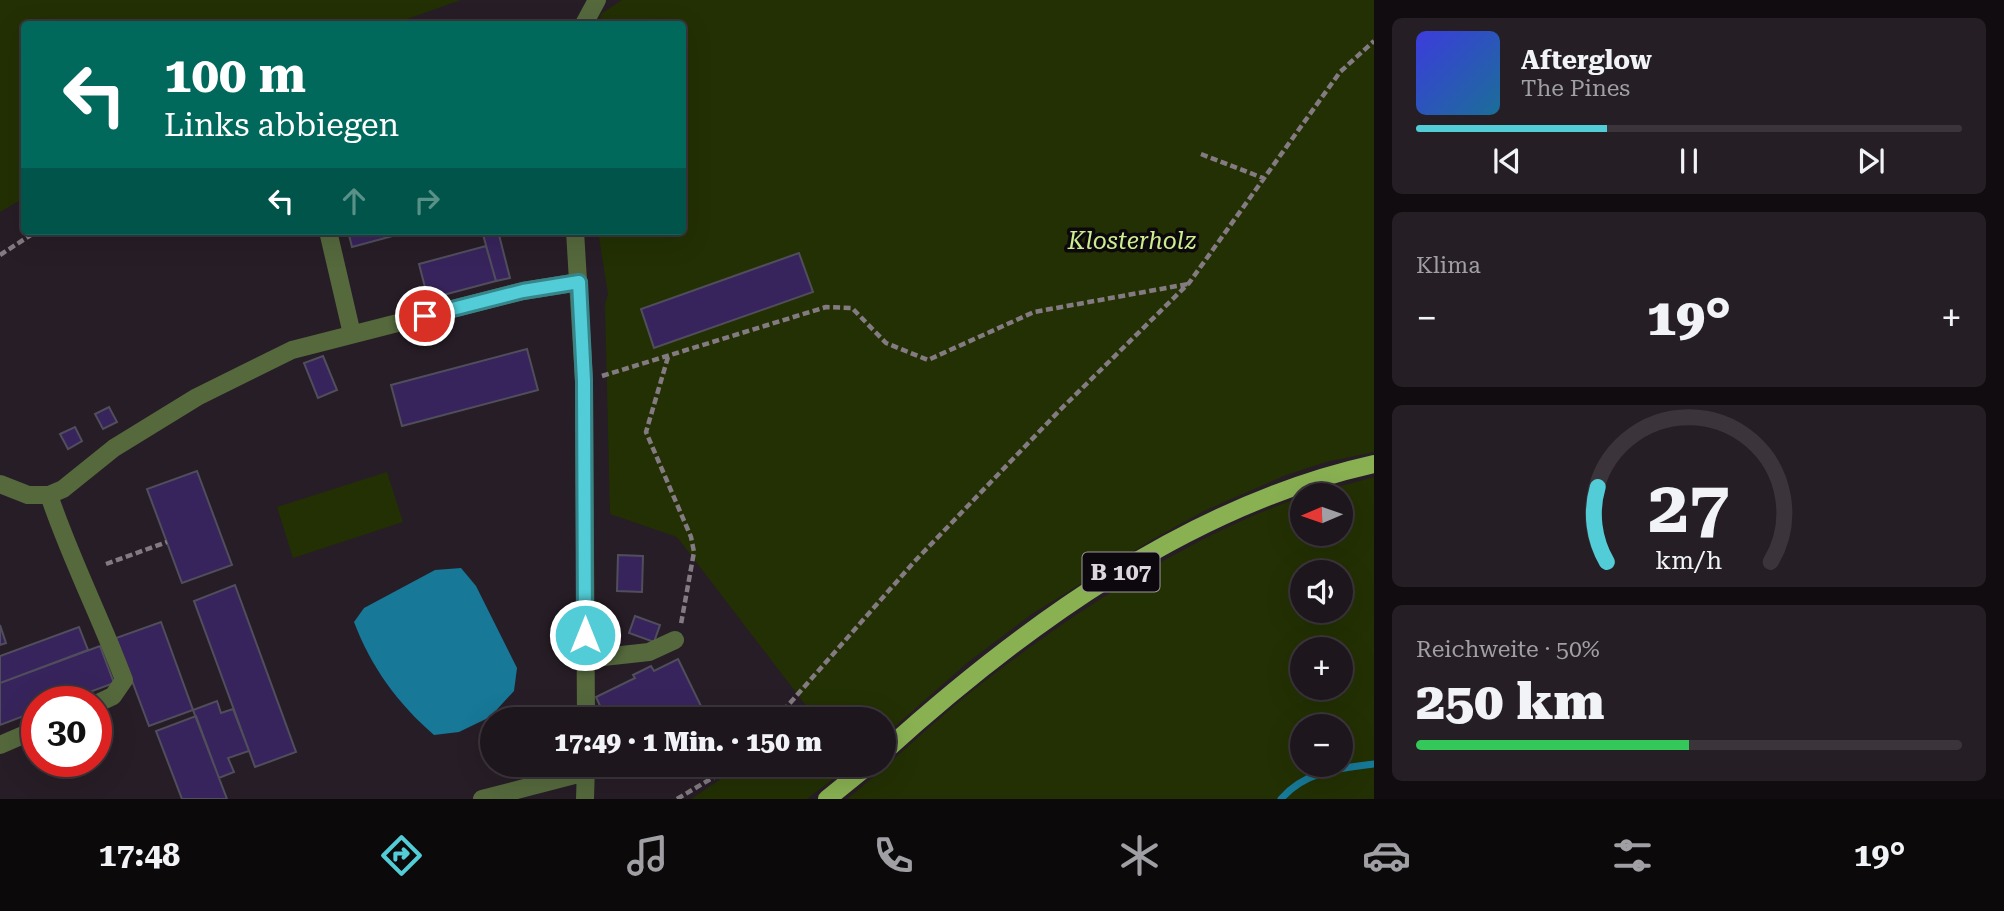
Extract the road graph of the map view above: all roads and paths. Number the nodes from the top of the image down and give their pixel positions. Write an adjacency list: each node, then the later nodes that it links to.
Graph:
1 (597, 0): 2 (street)
2 (586, 21)
3 (1374, 41): 5 (path)
4 (1201, 154): 5 (path)
5 (1263, 178): 11 (path)
6 (31, 235): 9 (path)
7 (329, 235): 12 (street)
8 (575, 235): 10 (street)
9 (0, 255)
10 (579, 282): 12 (street); 14 (street)
11 (1189, 284): 13 (path); 24 (path)
12 (352, 334): 17 (street)
13 (668, 356): 14 (path); 20 (path)
14 (584, 381): 21 (street)
15 (1374, 464): 26 (main road, B 107)
16 (0, 484): 17 (street)
17 (49, 495): 22 (street)
18 (167, 542): 19 (path)
19 (106, 564)
20 (675, 640): 21 (street)
21 (585, 659): 23 (street)
22 (112, 696)
23 (586, 707)
24 (787, 707)
25 (21, 736): 27 (street)
26 (896, 741)
27 (0, 745)
28 (558, 777): 32 (street)
29 (586, 777): 33 (street)
30 (714, 777): 34 (path)
31 (854, 777): 35 (main road)
32 (482, 799)
33 (586, 799)
34 (677, 799)
35 (827, 799)

